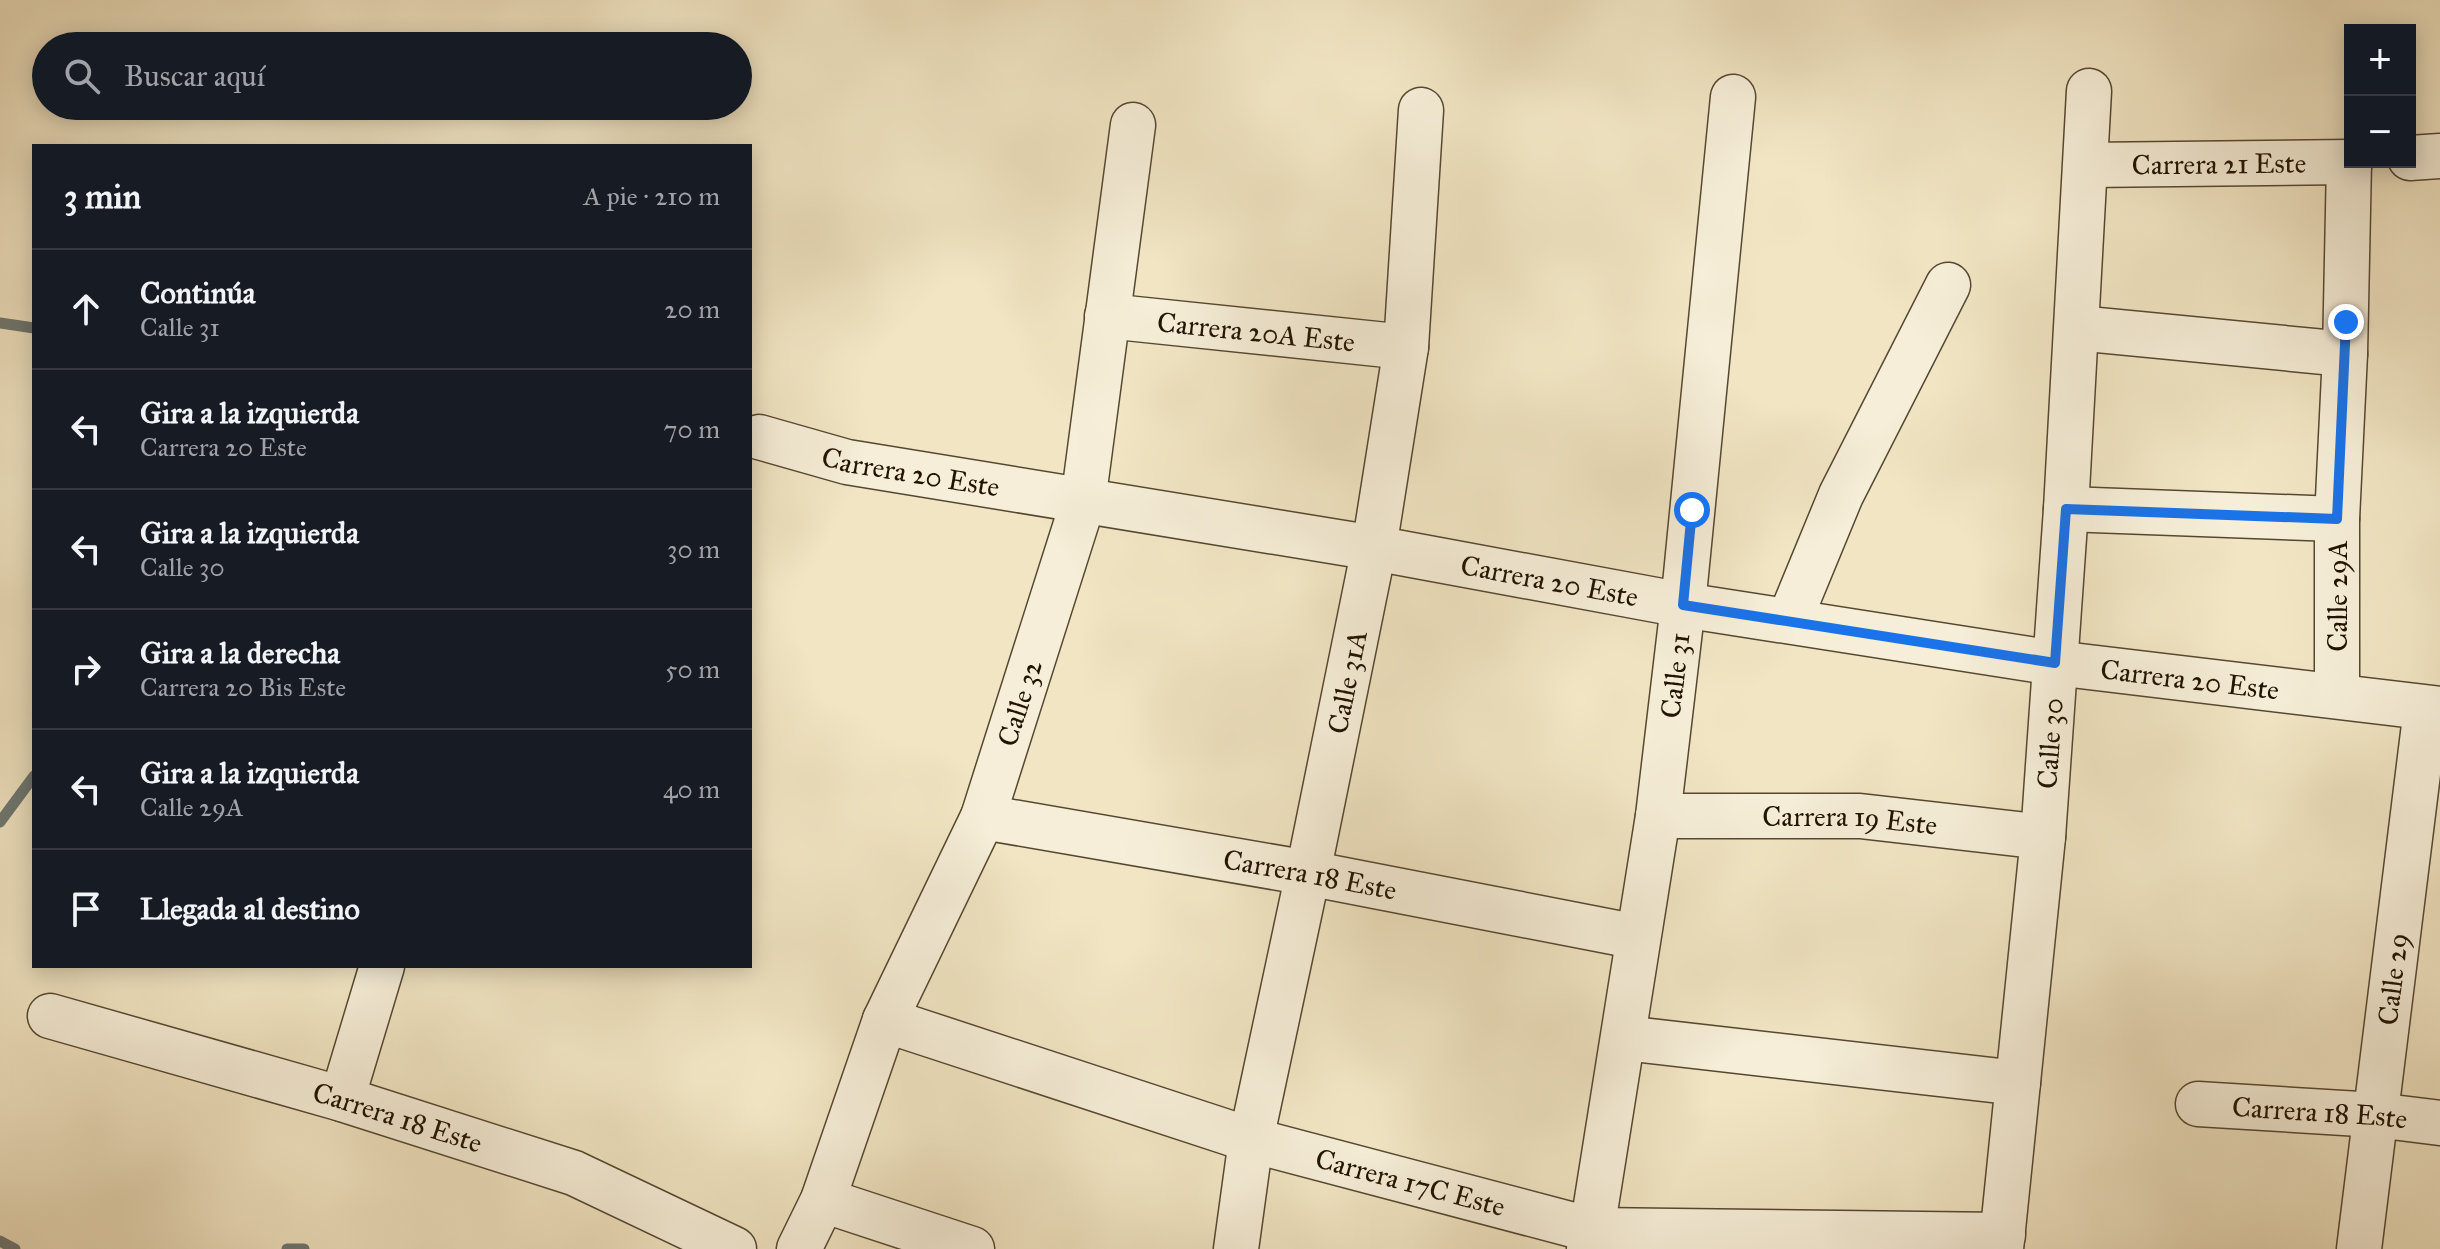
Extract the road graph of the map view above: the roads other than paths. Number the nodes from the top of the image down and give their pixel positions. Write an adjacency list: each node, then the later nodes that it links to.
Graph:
1 (2089, 91): 8 (street, Calle 30)
2 (1733, 97): 20 (street, Calle 31)
3 (1421, 110): 13 (street, Calle 31A)
4 (1133, 125): 11 (street, Calle 32)
5 (2440, 156): 6 (street)
6 (2416, 158)
7 (2344, 162): 8 (street, Carrera 21 Este)
8 (2087, 165): 12 (street, Calle 30)
9 (2350, 168): 14 (street, Calle 29A)
10 (1948, 285): 21 (street)
11 (1107, 316): 13 (street, Carrera 20A Este); 16 (street, Calle 32)
12 (2077, 328): 14 (street); 17 (street, Calle 30)
13 (1406, 347): 19 (street, Calle 31A)
14 (2345, 354): 18 (street, Calle 29A)
15 (759, 437): 16 (street, Carrera 20 Este)
16 (1083, 502): 19 (street, Carrera 20 Este); 26 (street, Calle 32)
17 (2066, 509): 18 (street); 22 (street, Calle 30)
18 (2337, 519): 23 (street, Calle 29A)
19 (1374, 548): 20 (street, Carrera 20 Este); 28 (street, Calle 31A)
20 (1683, 605): 21 (street, Carrera 20 Este); 25 (street, Calle 31)
21 (1789, 621): 22 (street, Carrera 20 Este)
22 (2055, 663): 23 (street, Carrera 20 Este); 27 (street, Calle 30)
23 (2337, 695): 24 (street, Carrera 20 Este)
24 (2433, 709): 37 (street, Calle 29)
25 (1658, 816): 27 (street, Carrera 19 Este); 29 (street, Calle 31)
26 (983, 817): 28 (street, Carrera 18 Este); 32 (street, Calle 32)
27 (2043, 837): 34 (street, Calle 30)
28 (1308, 873): 29 (street, Carrera 18 Este); 39 (street, Calle 31A)
29 (1638, 937): 33 (street, Calle 31)
30 (381, 968): 35 (street)
31 (50, 1016): 35 (street, Carrera 18 Este)
32 (885, 1020): 39 (street, Carrera 17C Este); 40 (street, Calle 32)
33 (1624, 1038): 34 (street); 41 (street, Calle 31)
34 (2018, 1083): 42 (street, Calle 30)
35 (342, 1099): 43 (street, Carrera 18 Este)
36 (2198, 1104): 37 (street, Carrera 18 Este)
37 (2376, 1115): 38 (street, Carrera 18 Este); 47 (street, Calle 29)
38 (2440, 1123)
39 (1251, 1140): 41 (street, Carrera 17C Este); 46 (street, Calle 31A)
40 (823, 1200): 44 (street, Calle 32); 45 (street)
41 (1591, 1239): 42 (street, Carrera 17C Este)
42 (2002, 1242)
43 (734, 1249)
44 (799, 1249)
45 (972, 1249)
46 (1236, 1249)
47 (2359, 1249)

